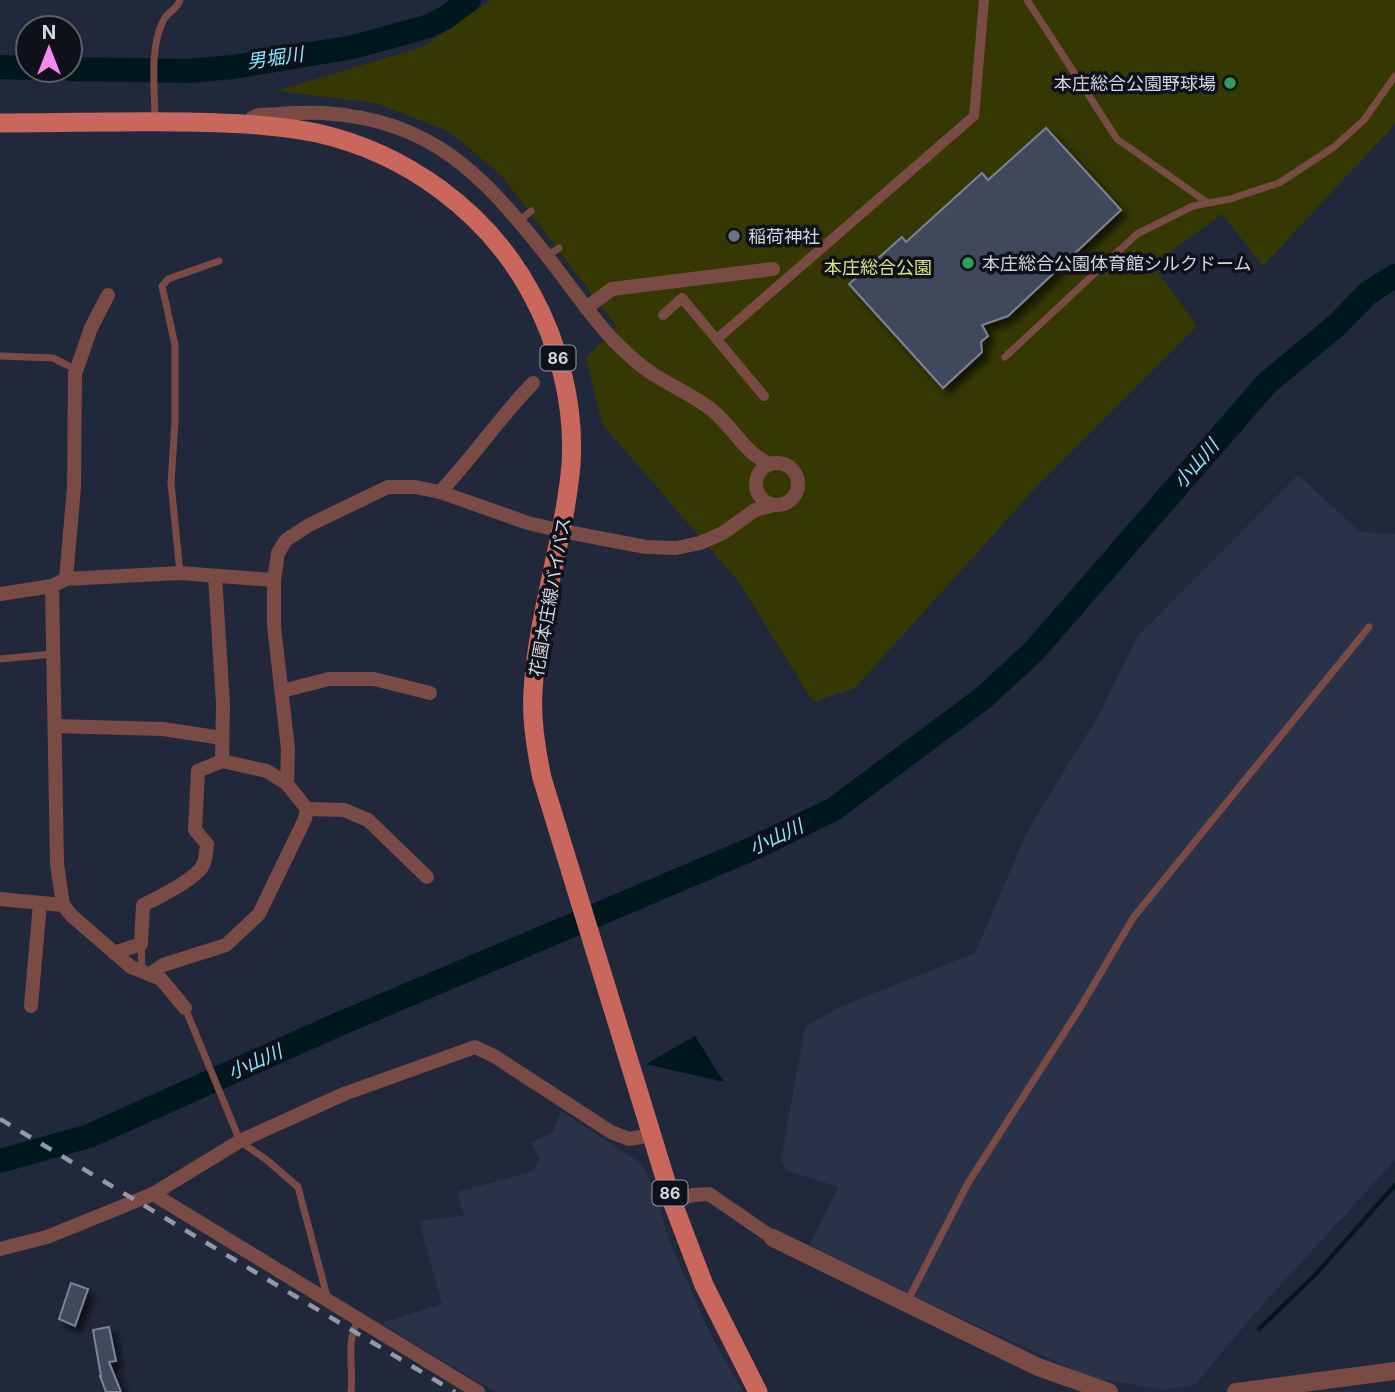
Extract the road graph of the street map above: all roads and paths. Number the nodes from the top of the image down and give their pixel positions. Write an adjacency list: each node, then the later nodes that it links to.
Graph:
1 (180, 0): 6 (lane)
2 (984, 0): 17 (street)
3 (1027, 0): 9 (lane)
4 (1395, 76): 9 (lane)
5 (0, 113): 6 (main road, 花園本庄線バイパス / 86)
6 (155, 122): 7 (main road, 花園本庄線バイパス / 86); 8 (main road, 花園本庄線バイパス / 86)
7 (0, 123)
8 (250, 124): 11 (street); 28 (main road, 花園本庄線バイパス / 86)
9 (1208, 203): 19 (lane)
10 (531, 211): 11 (lane)
11 (519, 221): 15 (street)
12 (219, 261): 29 (lane)
13 (773, 270): 15 (street)
14 (108, 295): 20 (street)
15 (586, 308): 23 (street)
16 (663, 315): 17 (street)
17 (717, 339): 22 (street)
18 (0, 356): 20 (lane)
19 (1005, 357)
20 (76, 370): 31 (street)
21 (533, 383): 24 (street)
22 (764, 396)
23 (762, 465): 25 (street); 26 (street)
24 (440, 492): 28 (street); 32 (street)
25 (757, 493): 26 (street); 27 (street)
26 (774, 505): 27 (street)
27 (755, 510): 28 (street)
28 (562, 531): 54 (main road, 花園本庄線バイパス / 86)
29 (180, 573): 30 (street); 31 (street)
30 (215, 576): 32 (street); 41 (street)
31 (66, 579): 33 (street)
32 (274, 580): 38 (street)
33 (52, 586): 34 (street); 36 (street)
34 (0, 594)
35 (1369, 627): 61 (lane)
36 (54, 654): 37 (lane); 40 (street)
37 (0, 659)
38 (282, 691): 39 (street); 43 (street)
39 (430, 693)
40 (55, 726): 41 (street); 48 (street)
41 (222, 737): 42 (street)
42 (222, 761): 43 (street); 49 (street)
43 (287, 784): 44 (street)
44 (307, 809): 45 (street); 51 (street)
45 (427, 877)
46 (0, 899): 47 (street)
47 (40, 903): 48 (street); 52 (street)
48 (63, 905): 50 (street)
49 (141, 944): 50 (street); 51 (lane)
50 (114, 953): 51 (street)
51 (146, 972): 53 (street)
52 (31, 1006)
53 (185, 1008): 55 (lane)
54 (652, 1135): 55 (street); 57 (main road, 花園本庄線バイパス / 86)
55 (238, 1138): 56 (street); 60 (lane)
56 (153, 1194): 59 (street); 60 (street)
57 (672, 1201): 58 (street); 66 (main road, 花園本庄線バイパス / 86)
58 (774, 1238): 61 (street)
59 (0, 1249)
60 (328, 1301): 62 (street)
61 (906, 1303): 67 (street)
62 (358, 1320): 64 (lane); 65 (street)
63 (1395, 1371): 68 (street)
64 (351, 1392)
65 (478, 1392)
66 (758, 1392)
67 (1109, 1392)
68 (1236, 1392)

